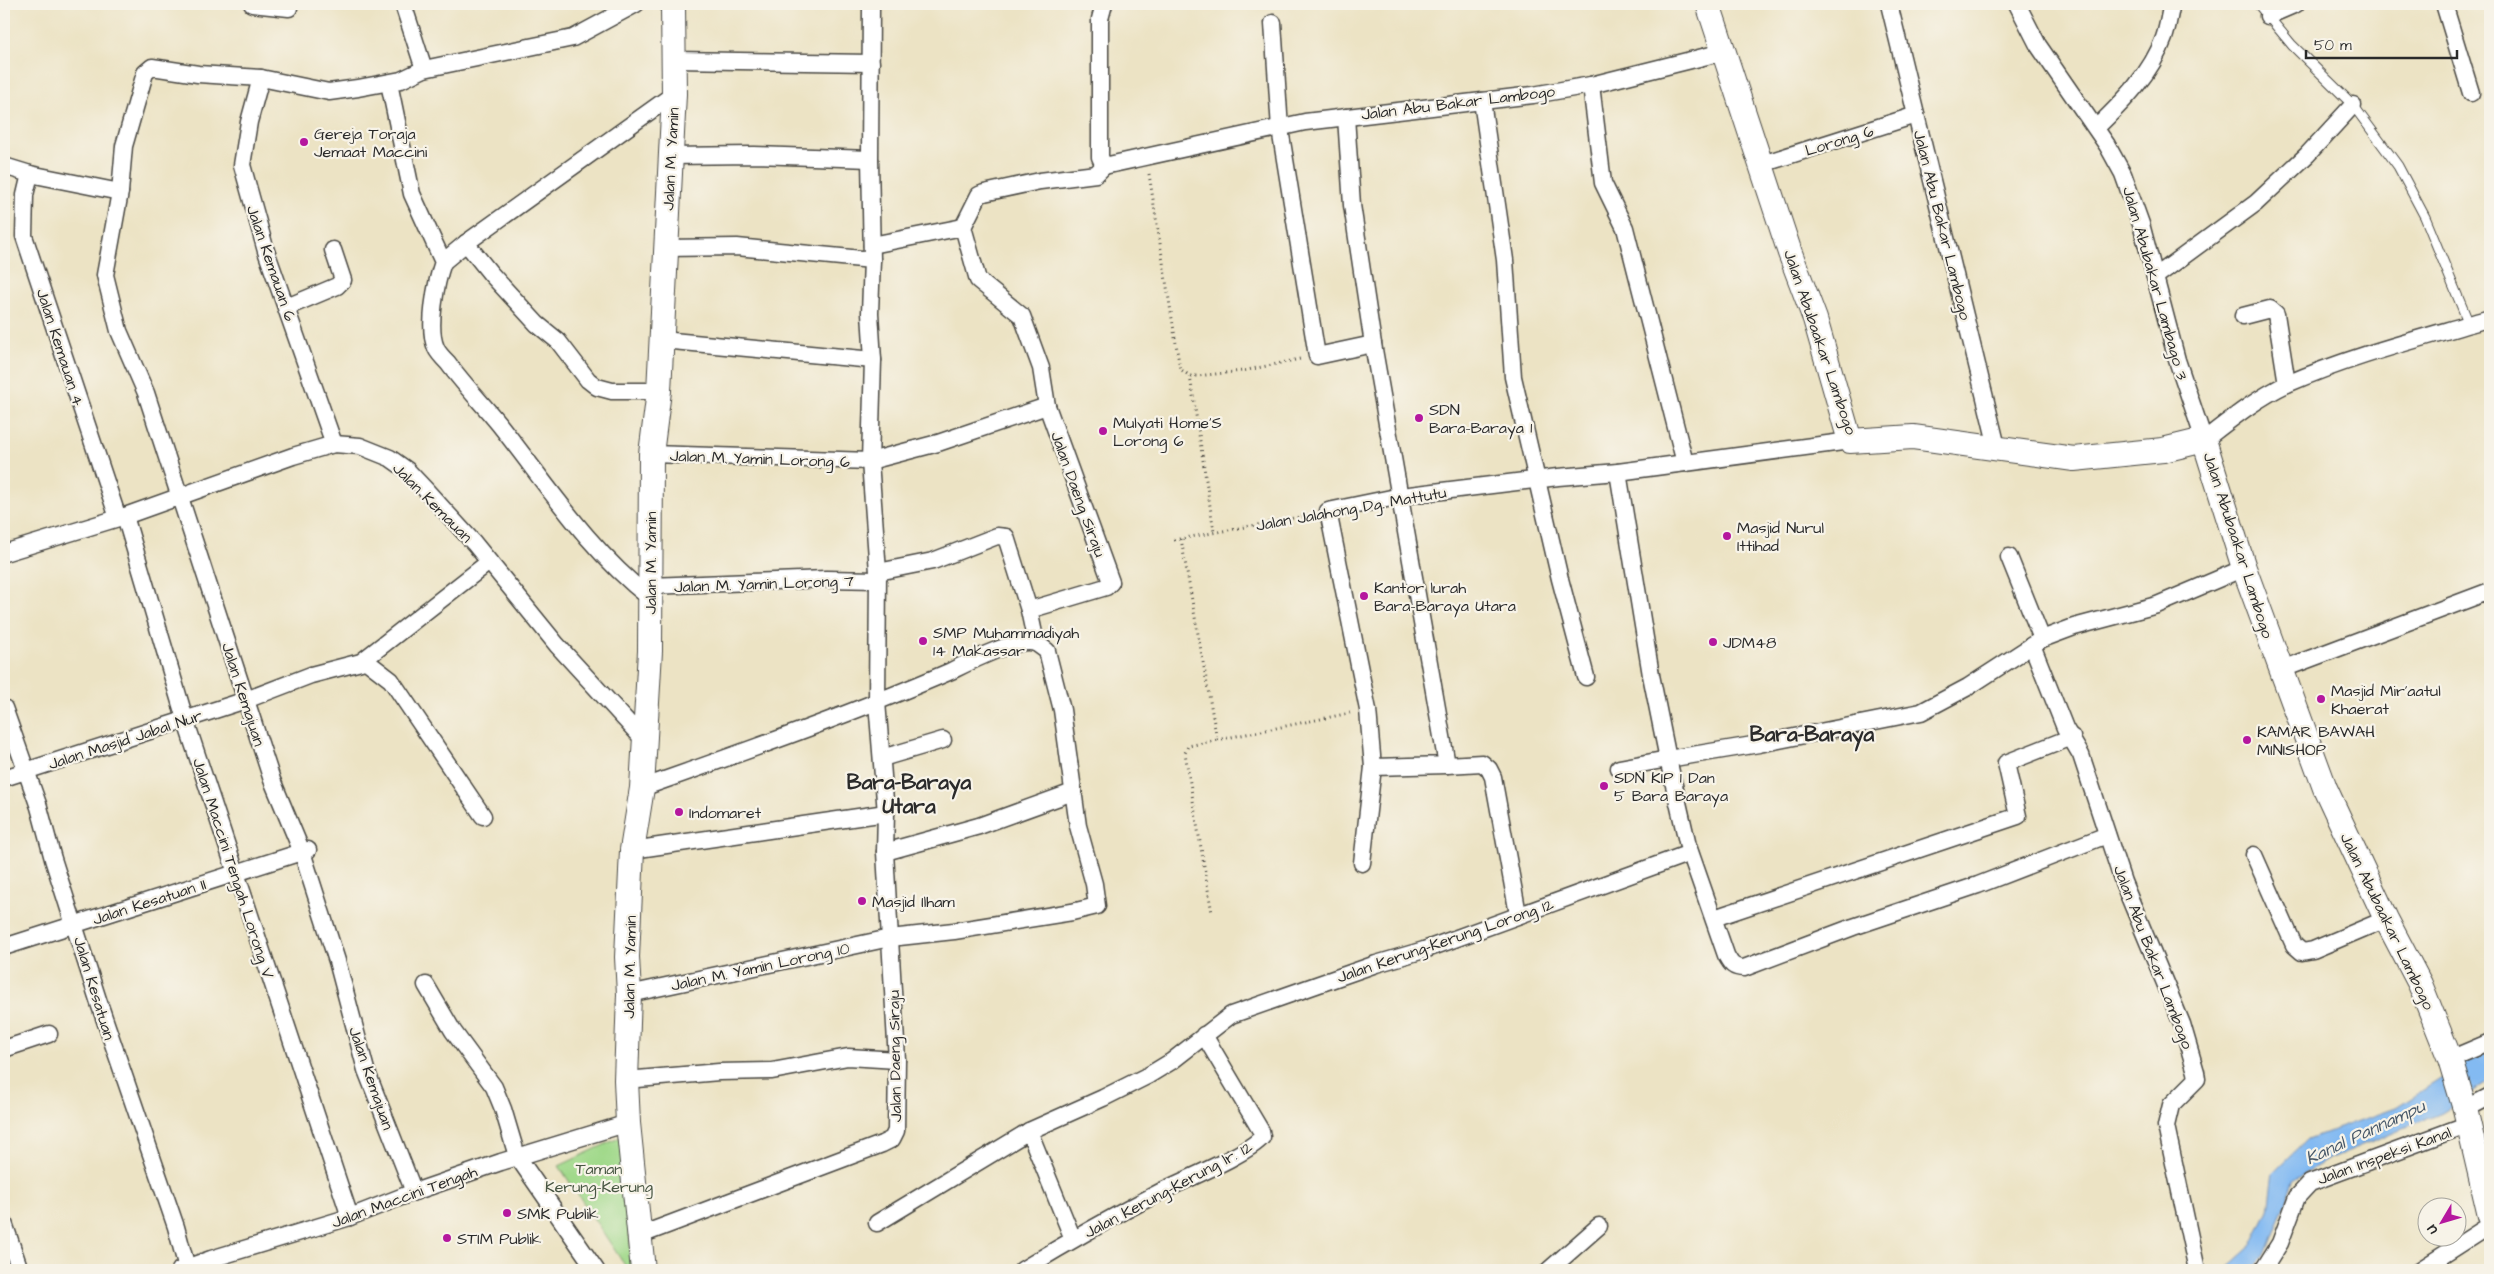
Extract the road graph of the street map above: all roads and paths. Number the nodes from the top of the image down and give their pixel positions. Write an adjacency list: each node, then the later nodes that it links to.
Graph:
1 (252, 4): 13 (street)
2 (403, 4): 19 (street)
3 (636, 4): 19 (street)
4 (672, 4): 17 (street, Jalan M. Yamin)
5 (870, 4): 18 (street, Jalan Daeng Siraju)
6 (1104, 4): 36 (street)
7 (1708, 4): 16 (street, Jalan Abubaakar Lambogo)
8 (1889, 4): 27 (street, Jalan Abu Bakar Lambogo)
9 (2017, 4): 29 (street, Jalan Abubakar Lambago 3)
10 (2172, 4): 29 (street)
11 (2296, 4): 14 (street)
12 (2444, 4): 23 (street)
13 (289, 8)
14 (2263, 10): 26 (lane)
15 (1274, 23): 30 (street)
16 (1724, 52): 22 (street, Jalan Abu Bakar Lambogo); 34 (street, Jalan Abubaakar Lambogo)
17 (675, 60): 18 (street); 24 (street, Jalan M. Yamin)
18 (871, 63): 33 (street, Jalan Daeng Siraju)
19 (424, 69): 21 (street)
20 (261, 78): 21 (street); 38 (street, Jalan Kemajuan); 46 (street, Jalan Kemauan 6)
21 (389, 84): 44 (street)
22 (1591, 85): 25 (street, Jalan Abu Bakar Lambogo); 63 (street)
23 (2470, 93)
24 (674, 94): 31 (street, Jalan M. Yamin); 40 (street)
25 (1482, 101): 28 (street, Jalan Abu Bakar Lambogo); 65 (street)
26 (2354, 105): 45 (street); 48 (lane)
27 (1916, 115): 34 (street, Lorong 6); 60 (street, Jalan Abu Bakar Lambogo)
28 (1346, 117): 30 (street, Jalan Abu Bakar Lambogo); 50 (street)
29 (2096, 128): 45 (street, Jalan Abubakar Lambago 3)
30 (1280, 129): 32 (street, Jalan Abu Bakar Lambogo); 51 (street)
31 (669, 156): 33 (street); 41 (street, Jalan M. Yamin)
32 (1146, 156): 36 (street, Jalan Abu Bakar Lambogo); 53 (path)
33 (870, 159): 43 (street, Jalan Daeng Siraju)
34 (1762, 164): 58 (street, Jalan Abubaakar Lambogo)
35 (4, 166): 37 (street)
36 (1104, 166): 39 (street, Jalan Abu Bakar Lambogo)
37 (30, 174): 38 (street); 69 (street, Jalan Kemauan 4)
38 (120, 192): 66 (street, Jalan Kemajuan)
39 (964, 227): 43 (street); 56 (street)
40 (466, 243): 44 (street); 55 (street)
41 (665, 248): 43 (street); 49 (street, Jalan M. Yamin)
42 (333, 250): 46 (street)
43 (872, 252): 52 (street, Jalan Daeng Siraju)
44 (444, 262): 79 (street)
45 (2155, 277): 57 (street, Jalan Abubakar Lambago 3)
46 (287, 306): 59 (street, Jalan Kemauan 6)
47 (2243, 316): 54 (street)
48 (2484, 323): 54 (street)
49 (662, 340): 52 (street); 55 (street, Jalan M. Yamin)
50 (1373, 344): 51 (street); 67 (street)
51 (1316, 356): 53 (path)
52 (873, 360): 62 (street, Jalan Daeng Siraju)
53 (1190, 376): 70 (path)
54 (2287, 384): 57 (street)
55 (659, 391): 61 (street, Jalan M. Yamin)
56 (1047, 406): 62 (street); 80 (street, Jalan Daeng Siraju)
57 (2204, 440): 60 (street, Jalan Abubaakar Lambogo); 76 (street, Jalan Abubaakar Lambogo)
58 (1850, 441): 60 (street, Jalan Abubaakar Lambogo); 63 (street, Jalan Jalahong Dg. Mattutu)
59 (334, 444): 66 (street, Jalan Kemauan); 75 (street, Jalan Kemauan)
60 (1997, 447)
61 (651, 454): 62 (street, Jalan M. Yamin Lorong 6); 79 (street, Jalan M. Yamin)
62 (870, 461): 77 (street, Jalan Daeng Siraju)
63 (1686, 463): 64 (street, Jalan Jalahong Dg. Mattutu)
64 (1618, 472): 65 (street, Jalan Jalahong Dg. Mattutu); 96 (street)
65 (1538, 480): 67 (street, Jalan Jalahong Dg. Mattutu); 85 (street)
66 (178, 496): 69 (street, Jalan Kemauan); 86 (street, Jalan Kemajuan)
67 (1401, 496): 68 (street, Jalan Jalahong Dg. Mattutu); 97 (street)
68 (1328, 511): 70 (path, Jalan Jalahong Dg. Mattutu); 89 (street)
69 (121, 517): 73 (street, Jalan Kemauan); 90 (street, Jalan Maccini Tengah Lorong V)
70 (1214, 532): 71 (path, Jalan Jalahong Dg. Mattutu)
71 (1181, 539): 72 (path, Jalan Jalahong Dg. Mattutu); 94 (path)
72 (1174, 540)
73 (4, 553)
74 (2009, 557): 81 (street, Jalan Abu Bakar Lambogo)
75 (489, 562): 83 (street); 92 (street, Jalan Kemauan)
76 (2244, 568): 81 (street); 84 (street, Jalan Abubaakar Lambogo)
77 (878, 576): 79 (street, Jalan M. Yamin Lorong 7); 80 (street, Jalan M. Yamin Lorong 7); 87 (street, Jalan Daeng Siraju)
78 (2490, 591): 84 (street)
79 (651, 592): 92 (street, Jalan M. Yamin)
80 (1029, 610): 82 (street)
81 (2037, 642): 91 (street, Jalan Abu Bakar Lambogo); 96 (street)
82 (1036, 643): 87 (street); 103 (street)
83 (364, 660): 86 (street, Jalan Masjid Jabal Nur); 105 (street)
84 (2280, 670): 117 (street, Jalan Abubaakar Lambogo)
85 (1586, 677)
86 (246, 700): 90 (street, Jalan Masjid Jabal Nur); 108 (street, Jalan Kemajuan)
87 (877, 702): 95 (street, Jalan Daeng Siraju); 102 (street)
88 (4, 708): 100 (street, Jalan Kesatuan)
89 (1368, 710): 94 (path); 98 (street)
90 (185, 719): 100 (street, Jalan Masjid Jabal Nur); 113 (street, Jalan Maccini Tengah Lorong V)
91 (2072, 738): 106 (street, Jalan Abu Bakar Lambogo); 116 (street)
92 (644, 740): 102 (street, Jalan M. Yamin)
93 (944, 740): 95 (street)
94 (1217, 740): 114 (path)
95 (882, 758): 104 (street, Jalan Daeng Siraju)
96 (1668, 759): 99 (street); 110 (street)
97 (1447, 765): 98 (street); 115 (street)
98 (1373, 768): 112 (street)
99 (1620, 768)
100 (26, 771): 101 (street, Jalan Masjid Jabal Nur); 118 (street, Jalan Kesatuan)
101 (4, 778)
102 (642, 788): 107 (street, Jalan M. Yamin)
103 (1073, 792): 109 (street); 119 (street)
104 (886, 813): 107 (street); 109 (street, Jalan Daeng Siraju)
105 (483, 816)
106 (2108, 835): 116 (street); 151 (street, Jalan Abu Bakar Lambogo)
107 (632, 850): 122 (street, Jalan M. Yamin)
108 (305, 851): 113 (street, Jalan Kesatuan II); 135 (street, Jalan Kemajuan)
109 (885, 852): 119 (street, Jalan Daeng Siraju)
110 (1690, 853): 115 (street, Jalan Kerung-Kerung Lorong 12); 116 (street)
111 (2254, 855): 117 (street)
112 (1362, 863)
113 (236, 874): 118 (street, Jalan Kesatuan II); 137 (street, Jalan Maccini Tengah Lorong V)
114 (1212, 913)
115 (1518, 914): 124 (street, Jalan Kerung-Kerung Lorong 12)
116 (1714, 918)
117 (2386, 919): 128 (street, Jalan Abubaakar Lambogo)
118 (76, 925): 120 (street, Jalan Kesatuan II); 145 (street, Jalan Kesatuan)
119 (890, 938): 122 (street, Jalan M. Yamin Lorong 10); 127 (street, Jalan Daeng Siraju)
120 (4, 947)
121 (426, 985): 134 (street)
122 (629, 994): 129 (street, Jalan M. Yamin)
123 (49, 1034): 126 (street)
124 (1204, 1035): 133 (street, Jalan Kerung-Kerung Lorong 12); 143 (street, Jalan Kerung-Kerung lr. 12)
125 (2490, 1042): 128 (street)
126 (4, 1048)
127 (897, 1060): 129 (street); 142 (street, Jalan Daeng Siraju)
128 (2452, 1064): 131 (street, Jalan Abubaakar Lambogo)
129 (626, 1080): 132 (street, Jalan M. Yamin)
130 (2490, 1096): 131 (street, Jalan Inspeksi Kanal)
131 (2465, 1111): 136 (street, Jalan Abubaakar Lambogo); 152 (street, Jalan Inspeksi Kanal)
132 (628, 1123): 134 (street, Jalan Maccini Tengah); 142 (street, Jalan M. Yamin)
133 (1029, 1131): 139 (street, Jalan Kerung-Kerung Lorong 12); 143 (street)
134 (517, 1156): 135 (street, Jalan Maccini Tengah); 147 (street)
135 (414, 1192): 137 (street, Jalan Maccini Tengah)
136 (2490, 1216)
137 (350, 1217): 144 (street, Jalan Maccini Tengah)
138 (4, 1223): 146 (street)
139 (877, 1223)
140 (2490, 1225): 153 (street)
141 (1598, 1226): 150 (street)
142 (638, 1236): 148 (street, Jalan M. Yamin)
143 (1073, 1239): 149 (street, Jalan Kerung-Kerung lr. 12)
144 (212, 1265): 145 (street, Jalan Maccini Tengah)
145 (184, 1269)
146 (20, 1270)
147 (596, 1270)
148 (643, 1270)
149 (1022, 1270)
150 (1550, 1270)
151 (2197, 1270)
152 (2263, 1270)
153 (2420, 1270)

